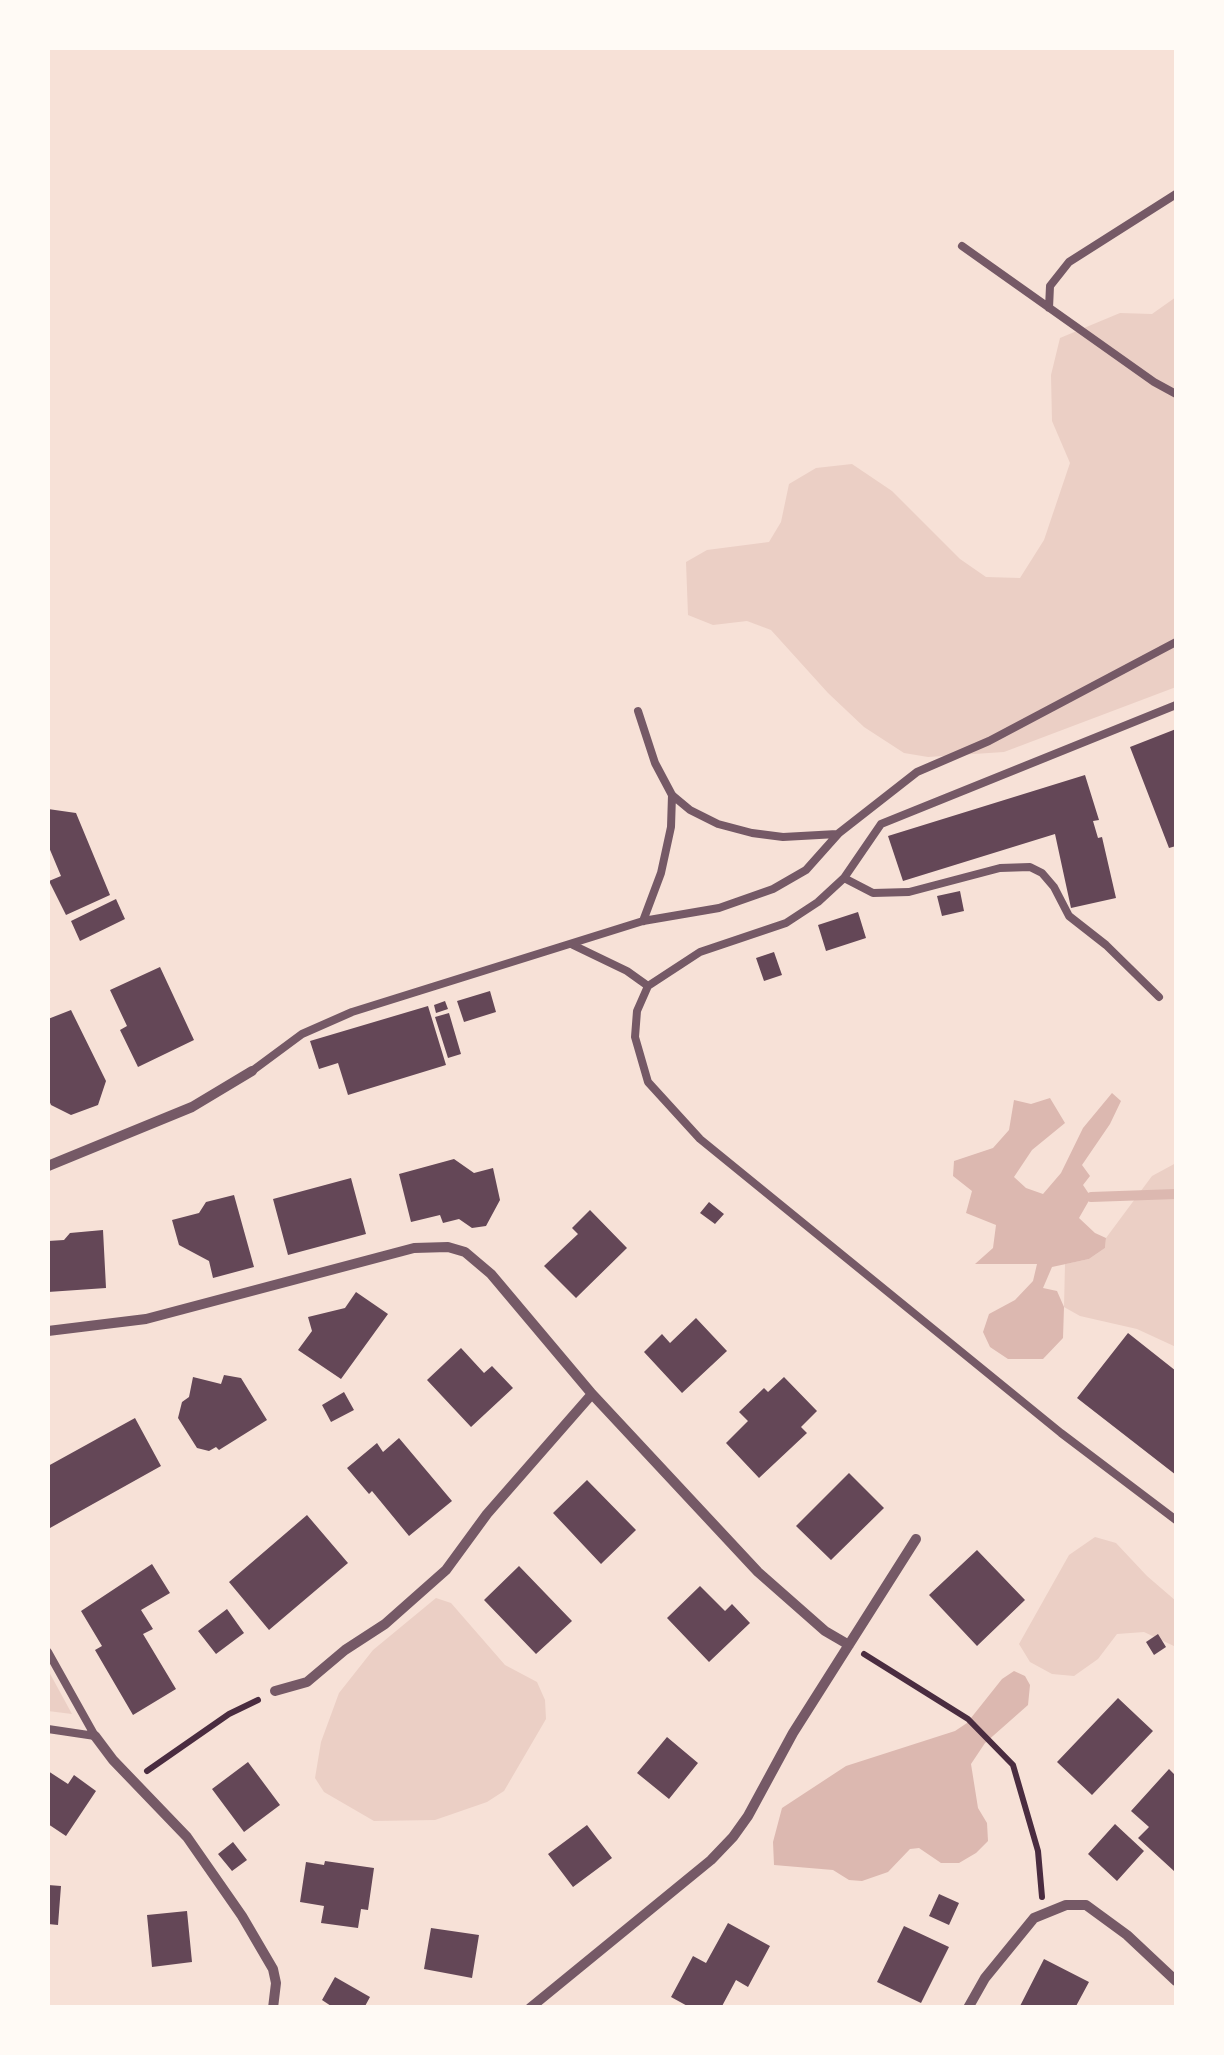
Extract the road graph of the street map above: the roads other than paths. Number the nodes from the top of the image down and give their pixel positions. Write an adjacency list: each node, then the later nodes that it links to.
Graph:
1 (1176, 194): 3 (lane)
2 (962, 246): 3 (lane)
3 (1048, 308): 4 (lane)
4 (1176, 394)
5 (1176, 642): 9 (lane)
6 (1176, 706): 10 (lane)
7 (638, 712): 8 (lane)
8 (672, 794): 9 (lane); 11 (lane)
9 (839, 833): 11 (lane)
10 (844, 878): 13 (lane); 14 (lane)
11 (642, 921): 12 (lane)
12 (573, 945): 13 (lane); 15 (lane)
13 (648, 986): 19 (lane)
14 (1159, 997)
15 (252, 1070): 16 (street)
16 (48, 1166)
17 (48, 1331): 18 (street)
18 (592, 1394): 21 (street); 23 (street)
19 (1176, 1520)
20 (916, 1539): 21 (street)
21 (849, 1644): 28 (street)
22 (48, 1652): 25 (lane)
23 (276, 1691)
24 (48, 1730): 25 (lane)
25 (95, 1736): 27 (street)
26 (1176, 1981): 29 (street)
27 (273, 2008)
28 (530, 2008)
29 (968, 2008)

